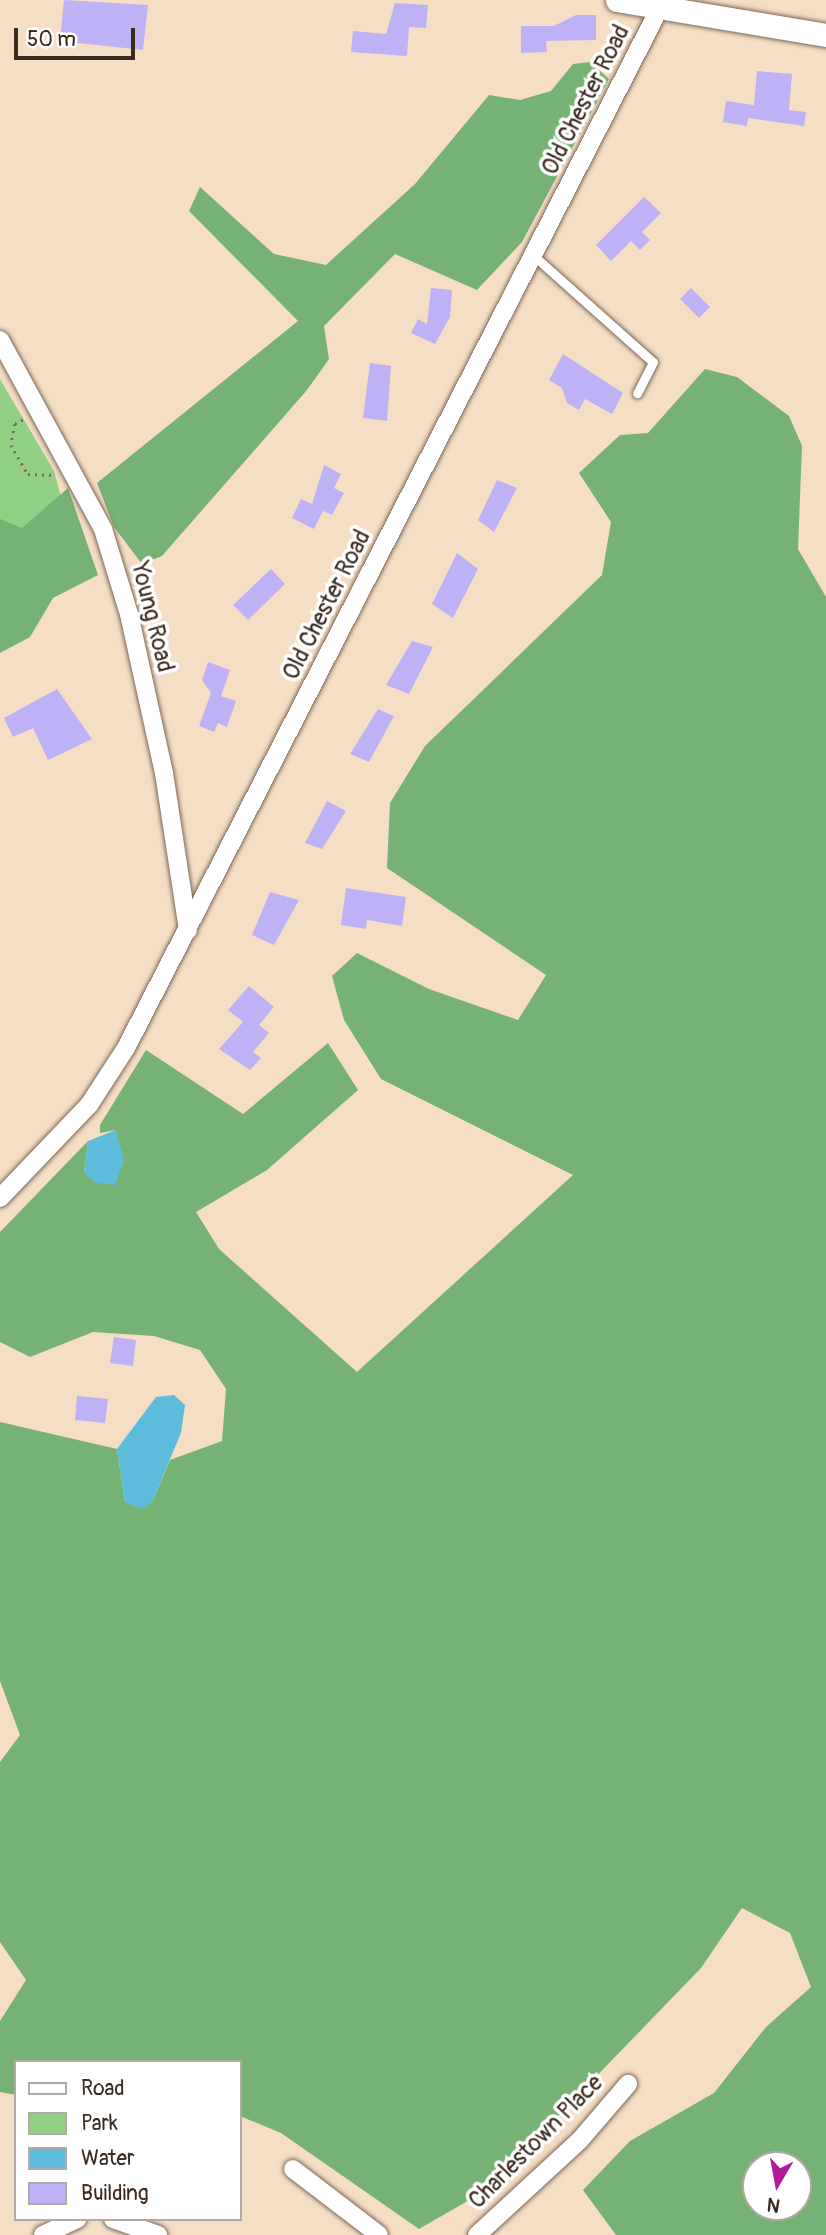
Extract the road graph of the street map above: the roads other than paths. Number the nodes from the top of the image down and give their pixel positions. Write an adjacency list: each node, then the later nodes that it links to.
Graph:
1 (617, 0): 2 (street)
2 (662, 4): 3 (street); 4 (street, Old Chester Road)
3 (826, 35)
4 (534, 256): 6 (lane); 7 (street, Old Chester Road)
5 (0, 340): 7 (street, Young Road)
6 (638, 393)
7 (188, 930): 8 (street, Old Chester Road)
8 (0, 1198)
9 (628, 2084): 16 (street, Charlestown Place)
10 (293, 2169): 15 (street)
11 (73, 2221): 13 (street)
12 (119, 2221): 14 (street)
13 (43, 2235)
14 (158, 2235)
15 (379, 2235)
16 (477, 2235)

